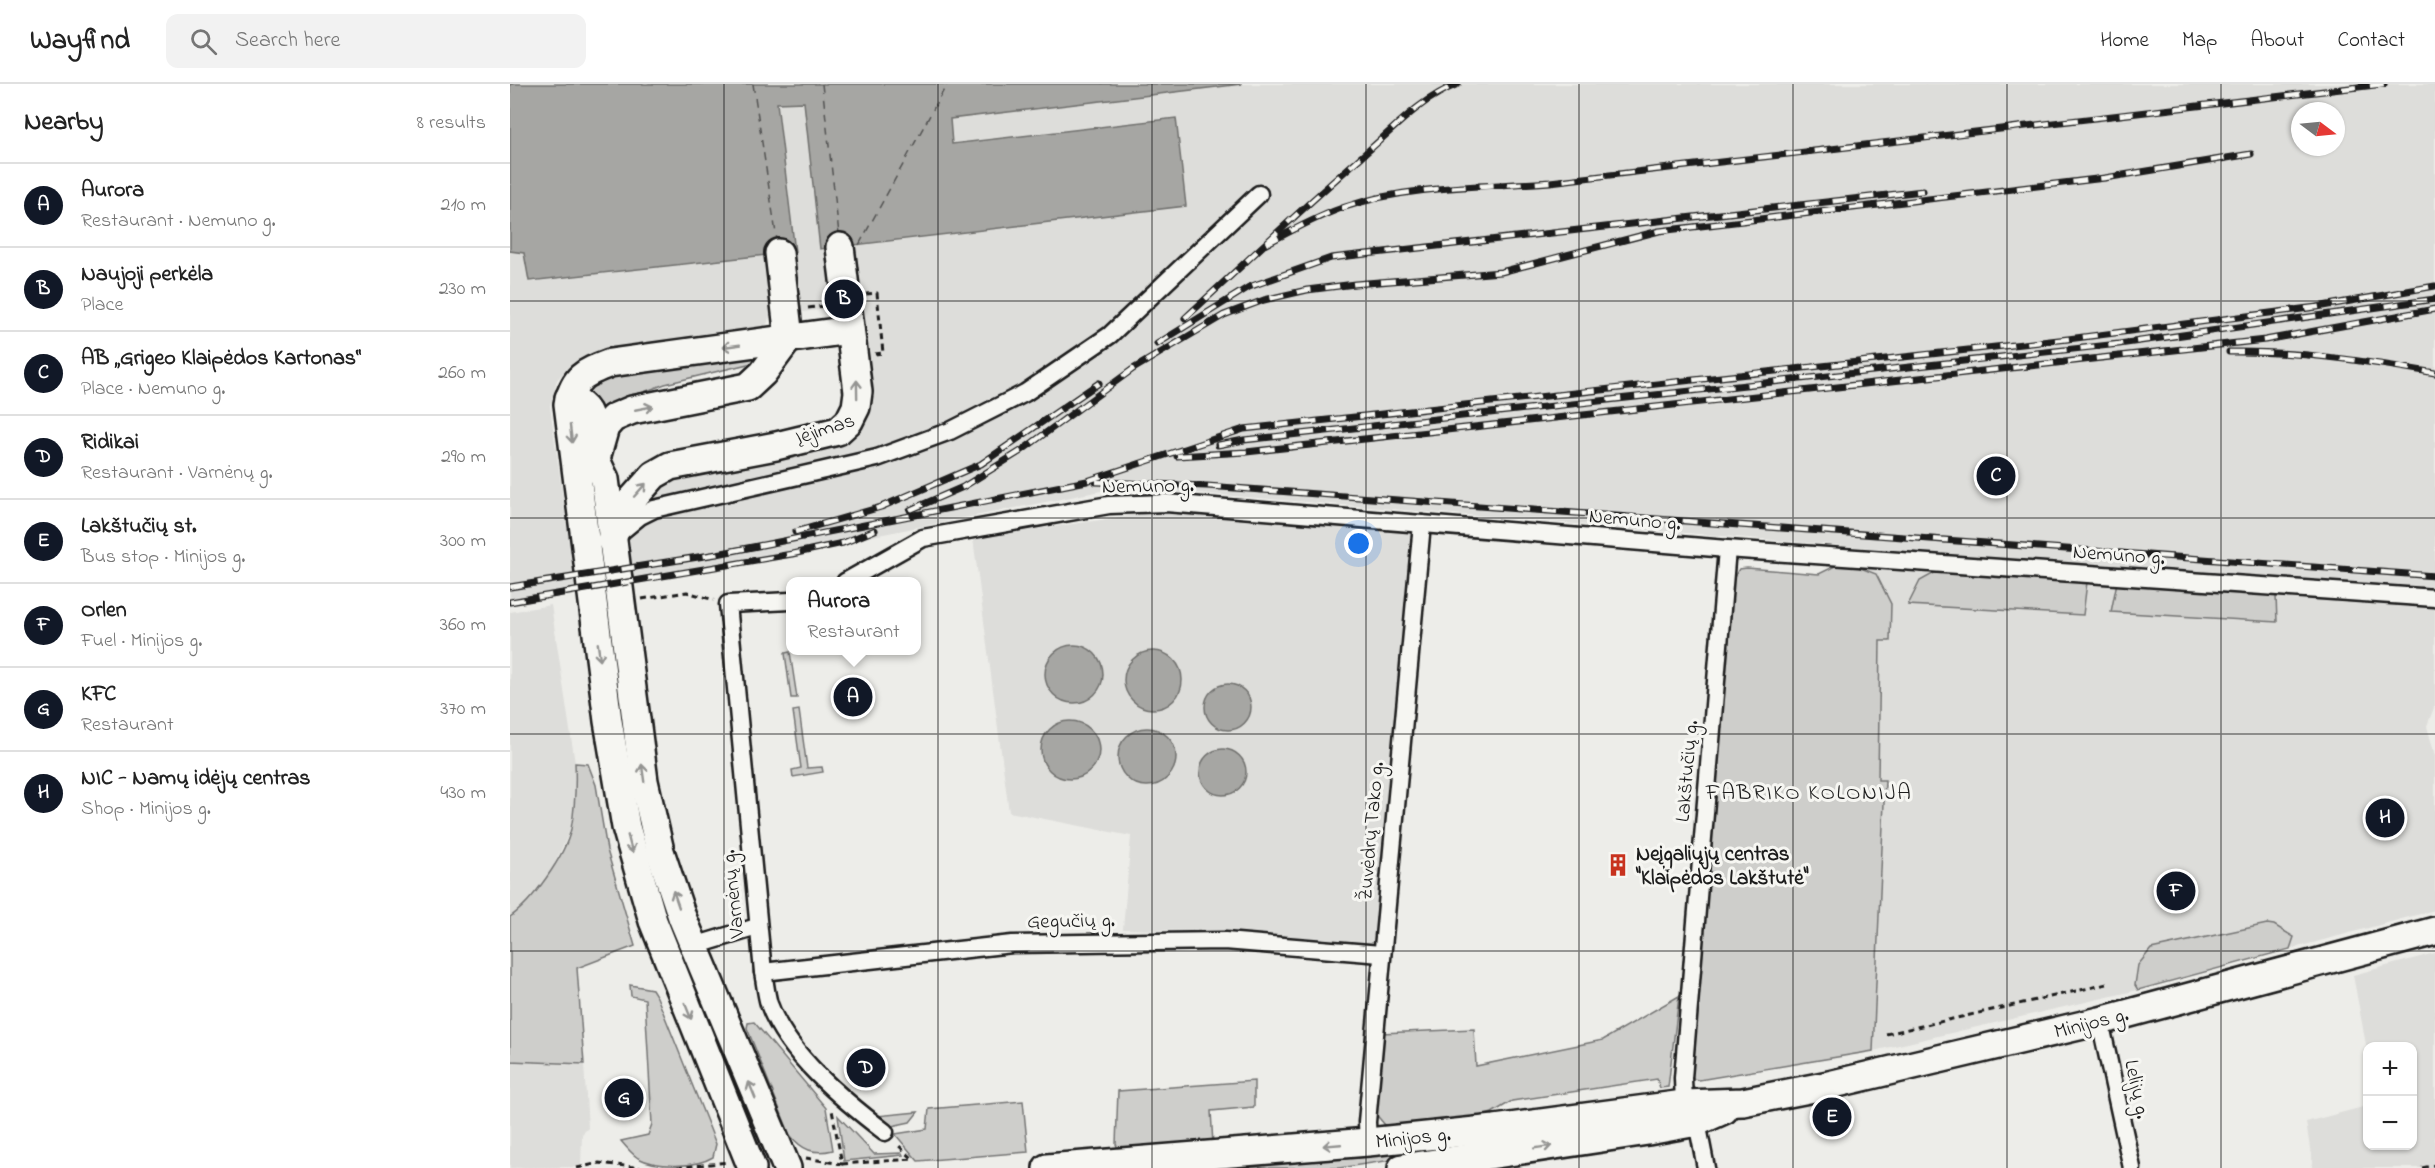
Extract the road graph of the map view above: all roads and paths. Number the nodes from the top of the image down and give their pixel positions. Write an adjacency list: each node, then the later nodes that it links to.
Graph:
1 (1259, 194): 11 (street)
2 (840, 247): 5 (main road)
3 (778, 253): 4 (main road)
4 (785, 310): 5 (path); 6 (main road)
5 (855, 313): 6 (main road); 7 (path); 11 (main road, one-way to 5)
6 (789, 338): 8 (main road, one-way to 8); 9 (main road, one-way to 6)
7 (872, 364)
8 (569, 398): 9 (main road); 22 (main road, one-way to 22)
9 (597, 460): 11 (main road)
10 (1422, 524): 12 (street, Nemuno g.); 13 (street, Nemuno g.); 21 (street, Žuvėdrų Tako g.)
11 (611, 540): 20 (main road, one-way to 11)
12 (1727, 549): 14 (street, Nemuno g.); 27 (street, Lakštučių g.)
13 (854, 577)
14 (2435, 598)
15 (786, 601): 16 (street)
16 (728, 604): 17 (path); 18 (street, Varnėnų g.)
17 (642, 610)
18 (757, 927): 20 (street); 23 (street, Varnėnų g.)
19 (2435, 931): 25 (main road, Minijos g.)
20 (694, 946): 22 (main road); 36 (main road, one-way to 20)
21 (1381, 954): 23 (street, Gegučių g.); 29 (street, Žuvėdrų Tako g.)
22 (666, 957): 35 (main road, one-way to 35)
23 (763, 972): 28 (street, Varnėnų g.)
24 (2107, 984): 26 (path)
25 (2100, 1021): 27 (main road, Minijos g.); 40 (street, Lelijų g.)
26 (1886, 1035)
27 (1690, 1113): 29 (main road, Minijos g.); 38 (main road, Minijos g., one-way to 27); 39 (street, Lakštučių g.)
28 (885, 1132): 31 (path)
29 (1368, 1142): 30 (main road, Minijos g., one-way to 30)
30 (1197, 1162): 37 (main road, Minijos g.)
31 (842, 1164)
32 (2435, 1165): 41 (path)
33 (577, 1168): 34 (path)
34 (643, 1168)
35 (752, 1168)
36 (787, 1168)
37 (1047, 1168)
38 (1402, 1168)
39 (1706, 1168)
40 (2133, 1168)
41 (2422, 1168)

